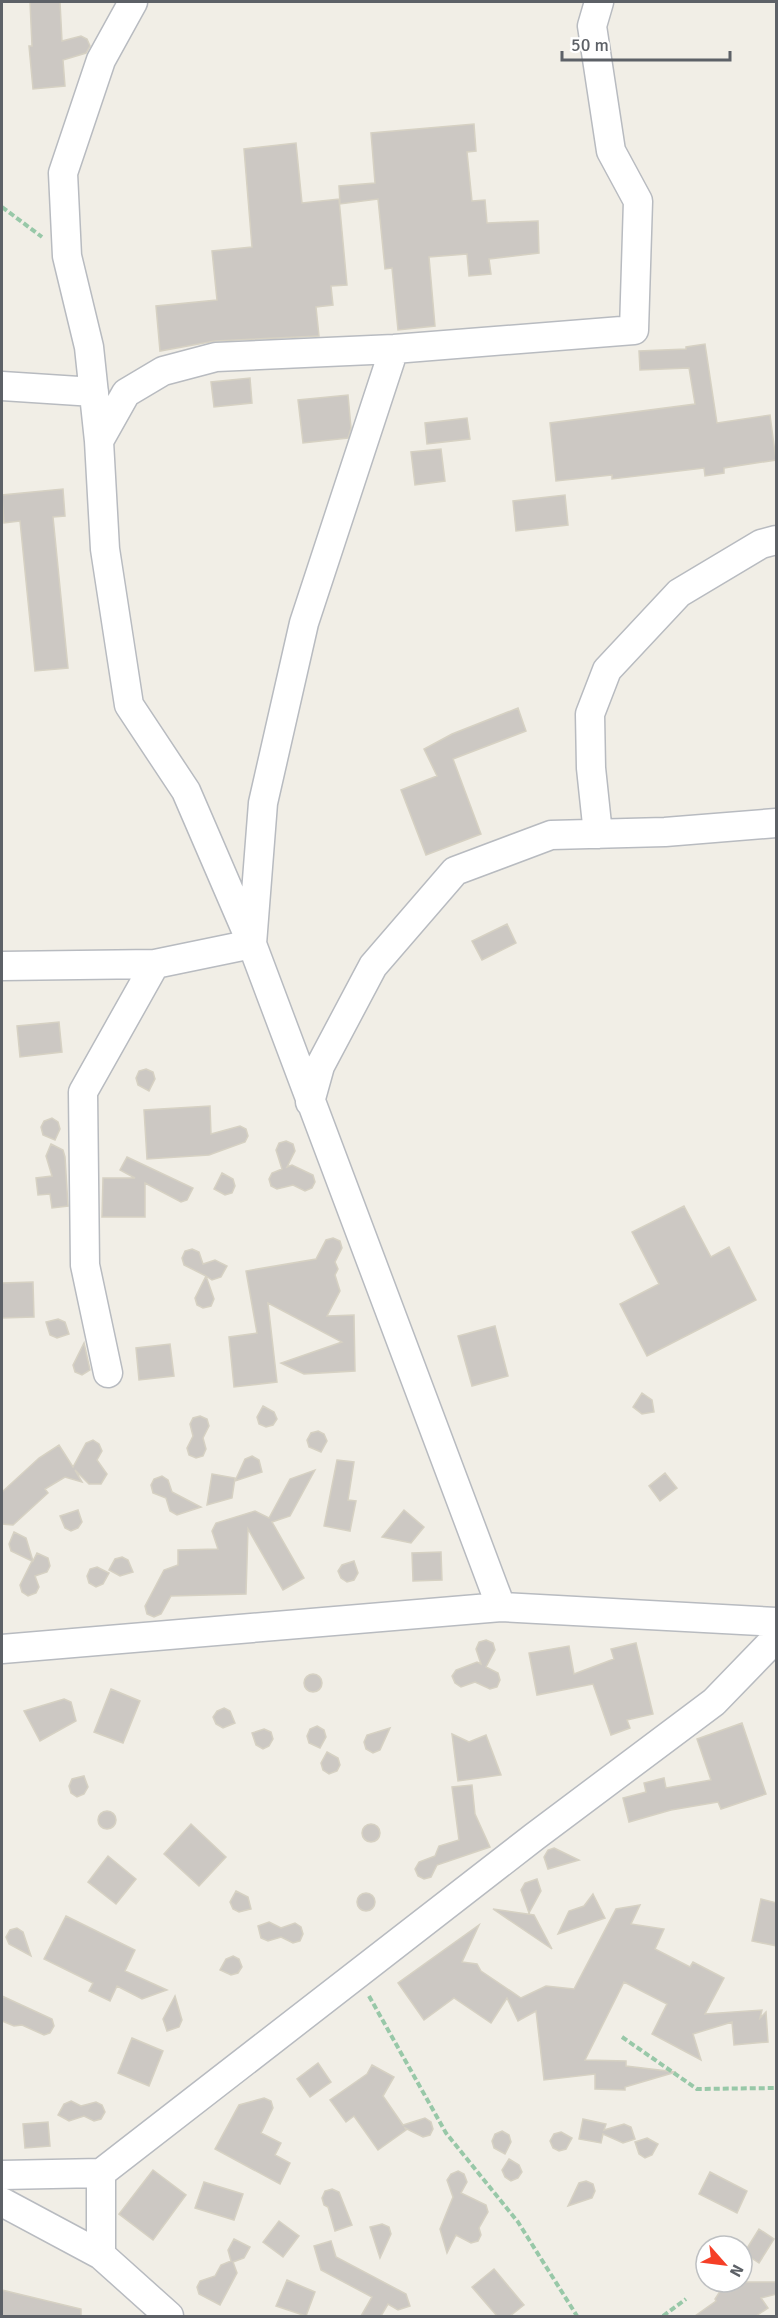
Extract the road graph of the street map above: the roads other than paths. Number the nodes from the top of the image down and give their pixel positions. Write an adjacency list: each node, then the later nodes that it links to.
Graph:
1 (133, 2): 5 (street)
2 (599, 2): 3 (street)
3 (394, 349): 6 (street); 10 (street)
4 (2, 386): 5 (street)
5 (94, 392): 6 (street)
6 (99, 441): 10 (street)
7 (777, 540): 9 (street)
8 (777, 823): 9 (street)
9 (598, 834): 13 (street)
10 (252, 944): 11 (street); 13 (street)
11 (155, 964): 12 (street); 14 (street)
12 (2, 966)
13 (310, 1102): 15 (street)
14 (108, 1373)
15 (501, 1607): 16 (street); 18 (street)
16 (777, 1622)
17 (777, 1638): 19 (street)
18 (2, 1649)
19 (101, 2173): 20 (street); 22 (street)
20 (2, 2175)
21 (2, 2202): 22 (street)
22 (102, 2255): 23 (street)
23 (169, 2316)

